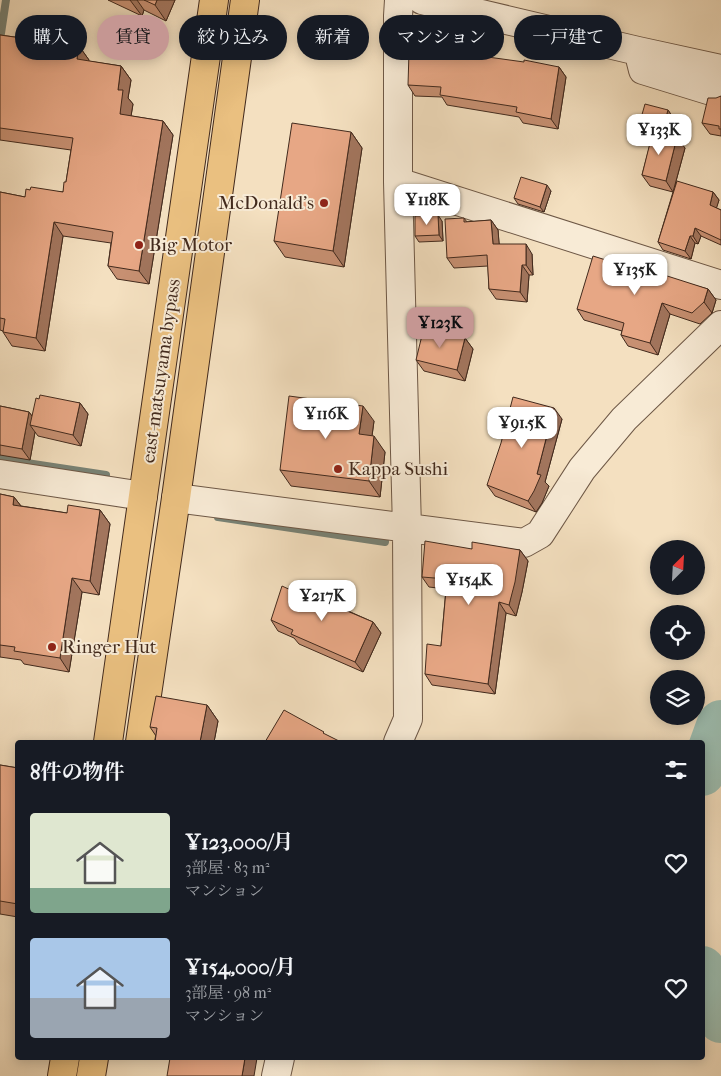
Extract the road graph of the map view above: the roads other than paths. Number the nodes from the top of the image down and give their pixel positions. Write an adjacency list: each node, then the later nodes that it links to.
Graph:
1 (214, 0): 12 (highway, east-matsuyama bypass)
2 (245, 0): 13 (highway, east-matsuyama bypass)
3 (399, 0): 8 (street)
4 (432, 1): 5 (street)
5 (638, 51): 6 (street); 7 (street)
6 (721, 69)
7 (721, 94)
8 (398, 182): 9 (street); 14 (street)
9 (721, 285)
10 (721, 324): 14 (street)
11 (0, 474): 12 (street)
12 (142, 496): 15 (highway, east-matsuyama bypass)
13 (176, 498): 14 (street); 16 (highway, east-matsuyama bypass)
14 (407, 528): 17 (street)
15 (108, 740)
16 (140, 740)
17 (399, 740)
18 (65, 1060): 21 (highway)
19 (94, 1060): 22 (highway)
20 (280, 1060): 23 (street)
21 (62, 1076)
22 (91, 1076)
23 (276, 1076)

